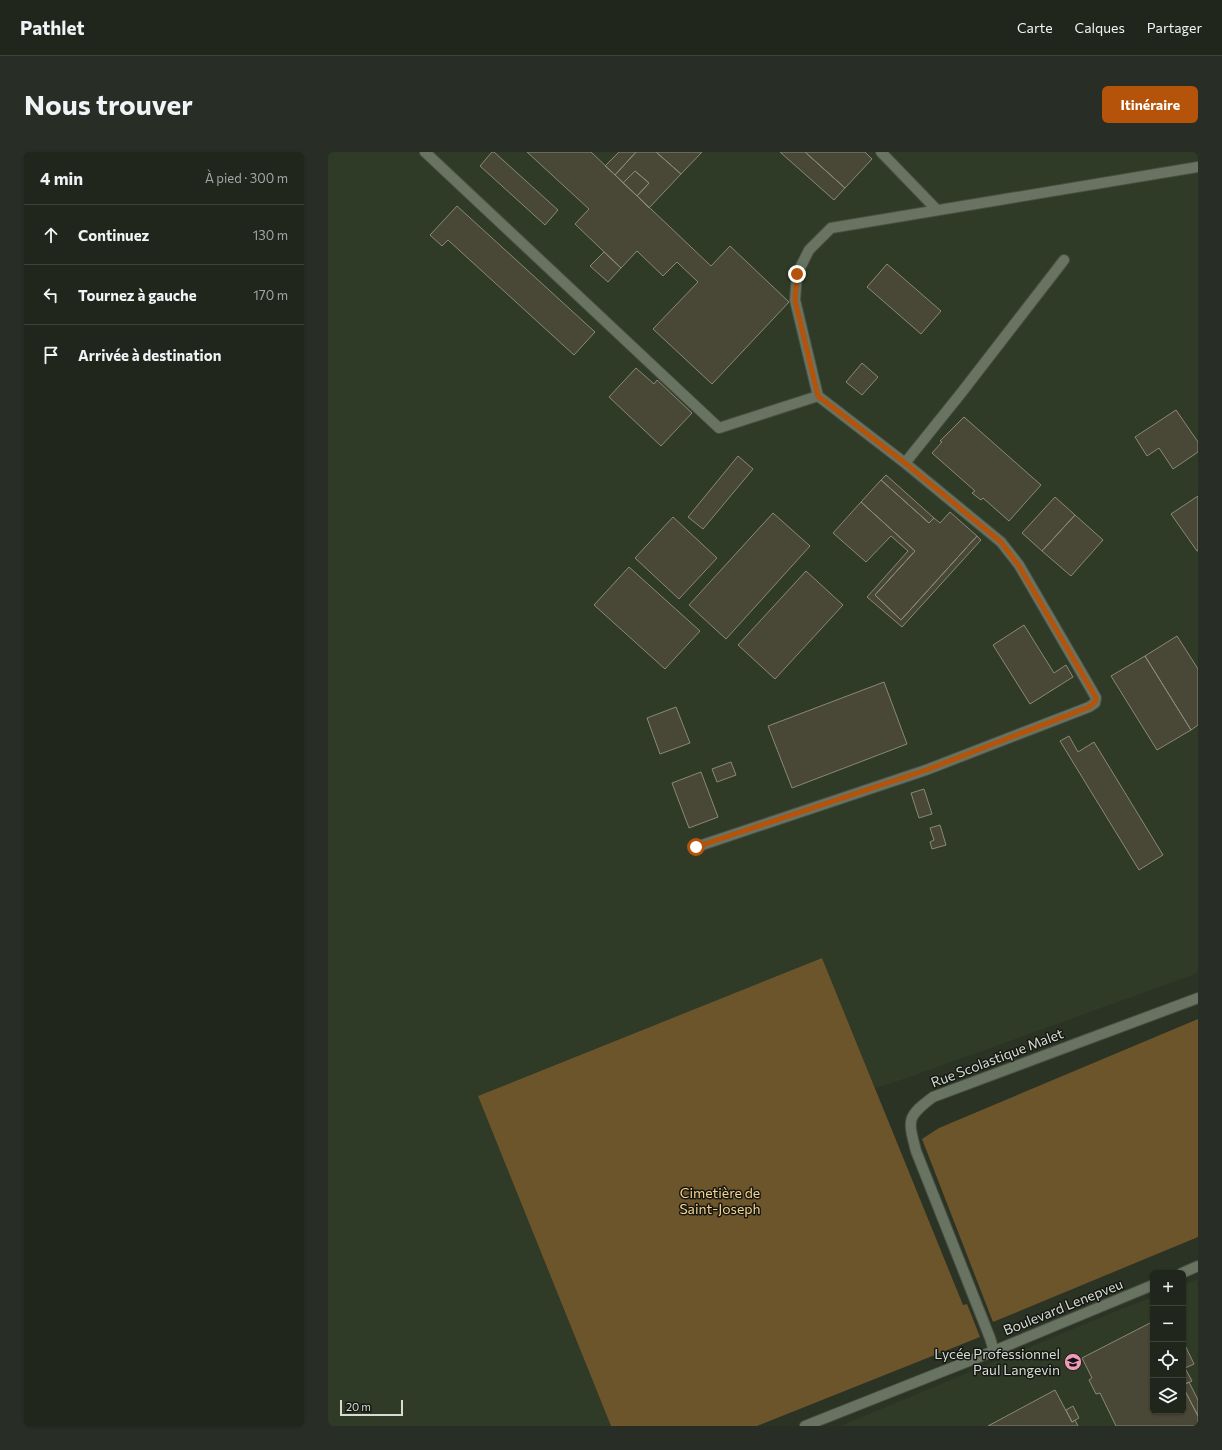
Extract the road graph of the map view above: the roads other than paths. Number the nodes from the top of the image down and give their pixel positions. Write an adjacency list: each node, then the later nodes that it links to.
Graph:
1 (426, 152): 6 (street)
2 (881, 152): 4 (street)
3 (1198, 167): 4 (street)
4 (937, 210): 6 (street)
5 (1064, 260): 7 (street)
6 (818, 396): 7 (street)
7 (905, 463): 8 (street)
8 (696, 847)
9 (1198, 998): 13 (street, Rue Scolastique Malet)
10 (1198, 1266): 11 (street)
11 (1186, 1271)
12 (1150, 1286): 13 (street, Boulevard Lenepveu)
13 (994, 1351): 14 (street, Boulevard Lenepveu)
14 (805, 1426)

